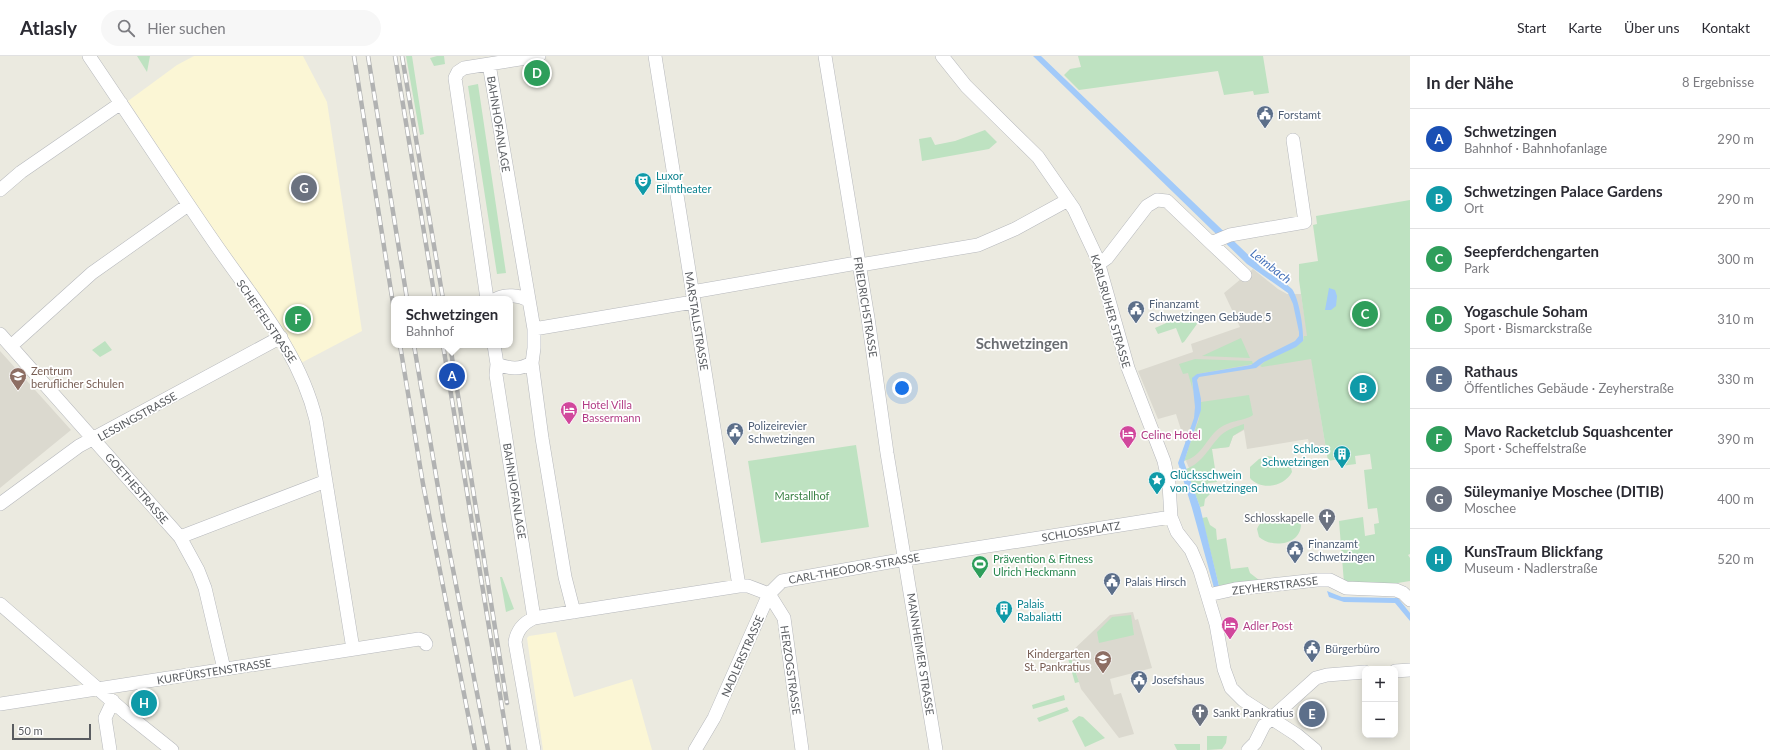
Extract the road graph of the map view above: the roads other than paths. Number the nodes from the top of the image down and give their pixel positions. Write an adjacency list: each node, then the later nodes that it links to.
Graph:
1 (90, 56): 7 (street, SCHEFFELSTRASSE)
2 (539, 56): 6 (street)
3 (654, 56): 18 (street, MARSTALLSTRASSE)
4 (825, 56): 14 (street, FRIEDRICHSTRASSE)
5 (942, 56): 10 (street, KARLSRUHER STRASSE)
6 (489, 64): 16 (street, BAHNHOFANLAGE); 19 (street, BAHNHOFANLAGE)
7 (121, 103): 9 (street); 11 (street, SCHEFFELSTRASSE)
8 (1293, 140): 12 (street)
9 (0, 190)
10 (1068, 200): 13 (street, KARLSRUHER STRASSE); 14 (street)
11 (188, 204): 22 (street, SCHEFFELSTRASSE); 23 (street)
12 (1220, 239): 13 (street); 15 (street)
13 (1100, 263): 30 (street, KARLSRUHER STRASSE)
14 (859, 264): 18 (street); 33 (street, FRIEDRICHSTRASSE)
15 (1245, 275)
16 (488, 296)
17 (513, 296): 19 (street)
18 (692, 297): 20 (street); 34 (street, MARSTALLSTRASSE)
19 (528, 300): 20 (street, BAHNHOFANLAGE)
20 (534, 329): 25 (street, BAHNHOFANLAGE)
21 (0, 334): 23 (street, GOETHESTRASSE)
22 (280, 337): 27 (street, LESSINGSTRASSE); 28 (street, SCHEFFELSTRASSE)
23 (10, 346): 27 (street, GOETHESTRASSE)
24 (494, 348): 26 (street, BAHNHOFANLAGE)
25 (532, 363): 26 (street); 39 (street, BAHNHOFANLAGE)
26 (497, 364): 40 (street, BAHNHOFANLAGE)
27 (94, 439): 29 (street, LESSINGSTRASSE); 31 (street, GOETHESTRASSE)
28 (326, 481): 31 (street); 42 (street, SCHEFFELSTRASSE)
29 (0, 504)
30 (1170, 517): 32 (street, SCHLOSSPLATZ); 36 (street)
31 (180, 537): 43 (street, GOETHESTRASSE)
32 (991, 545): 33 (street, CARL-THEODOR-STRASSE)
33 (906, 559): 35 (street, CARL-THEODOR-STRASSE); 58 (street, MANNHEIMER STRASSE)
34 (740, 586): 35 (street); 39 (street)
35 (769, 594): 50 (street, NADLERSTRASSE); 57 (street, HERZOGSTRASSE)
36 (1208, 595): 37 (street, ZEYHERSTRASSE); 51 (street)
37 (1410, 600)
38 (0, 604): 47 (street)
39 (574, 612): 40 (street)
40 (534, 618): 54 (street)
41 (426, 644): 42 (street, KURFÜRSTENSTRASSE)
42 (353, 649): 43 (street, KURFÜRSTENSTRASSE)
43 (224, 669): 47 (street, KURFÜRSTENSTRASSE)
44 (1410, 670): 45 (street)
45 (1398, 671)
46 (1362, 672): 51 (street)
47 (98, 689): 48 (street); 49 (street, KURFÜRSTENSTRASSE)
48 (113, 701): 52 (street); 53 (street)
49 (0, 704)
50 (714, 718): 55 (street, NADLERSTRASSE); 56 (street, NADLERSTRASSE)
51 (1272, 719): 59 (street); 60 (street)
52 (110, 750)
53 (172, 750)
54 (534, 750)
55 (695, 750)
56 (704, 750)
57 (802, 750)
58 (936, 750)
59 (1248, 750)
60 (1315, 750)

